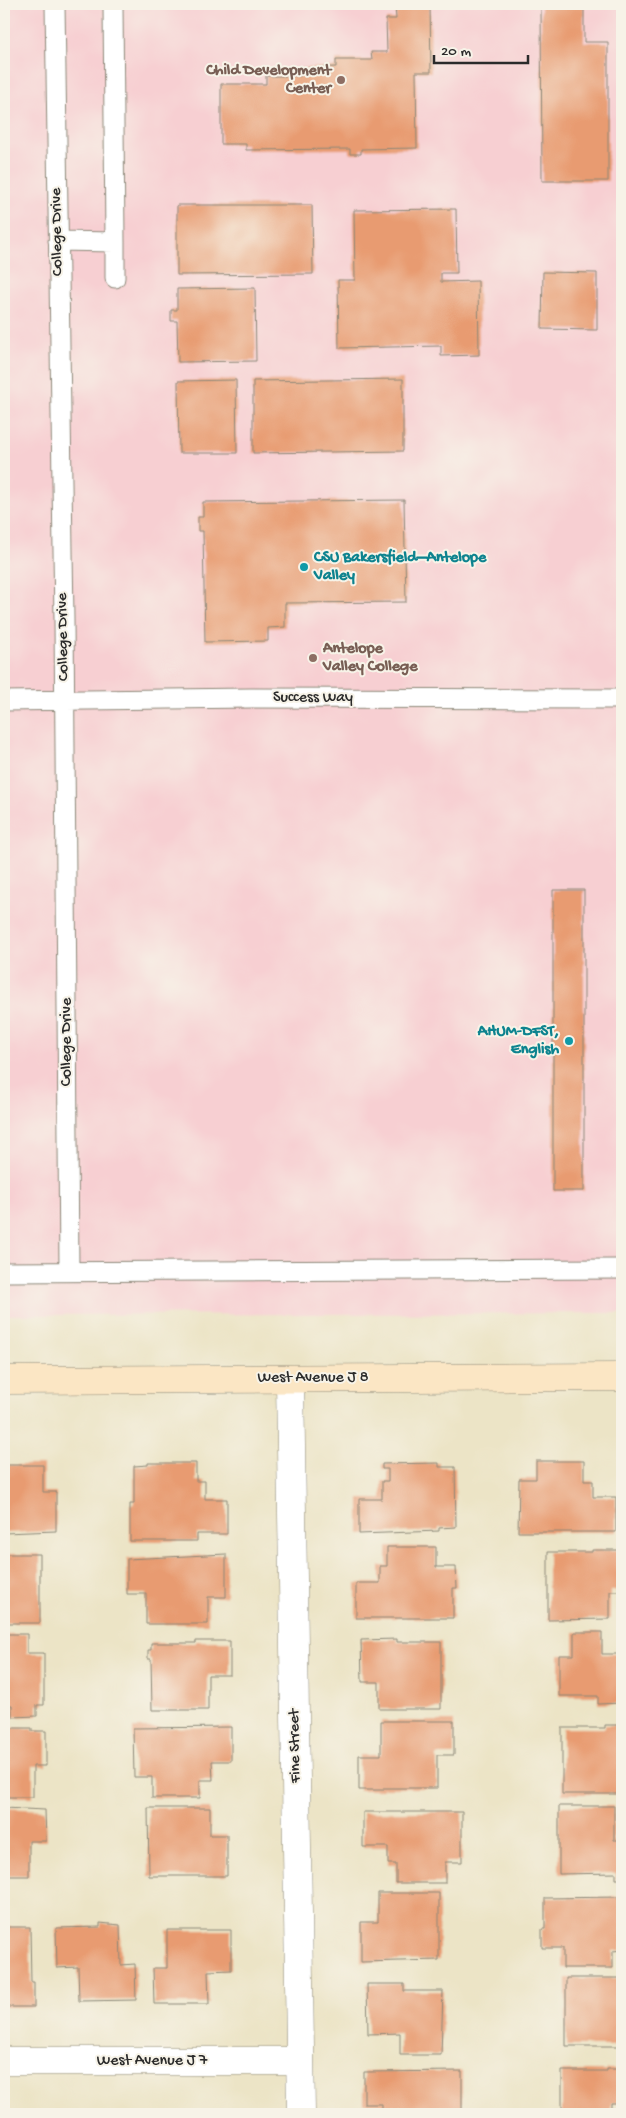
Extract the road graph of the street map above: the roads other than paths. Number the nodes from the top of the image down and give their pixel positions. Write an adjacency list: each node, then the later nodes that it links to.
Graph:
1 (56, 4): 3 (lane, College Drive)
2 (113, 4): 4 (lane)
3 (58, 241): 4 (lane); 7 (lane, College Drive)
4 (115, 242): 5 (lane)
5 (115, 278)
6 (622, 699): 7 (lane, Success Way)
7 (64, 700): 8 (lane, Success Way); 10 (lane, College Drive)
8 (4, 701)
9 (622, 1269): 10 (lane)
10 (69, 1271): 11 (lane)
11 (4, 1272)
12 (622, 1376): 13 (street, West Avenue J 8)
13 (290, 1378): 14 (street, West Avenue J 8); 16 (street, Fine Street)
14 (4, 1380)
15 (4, 2061): 16 (street, West Avenue J 7)
16 (300, 2061): 17 (street, Fine Street)
17 (302, 2114)

